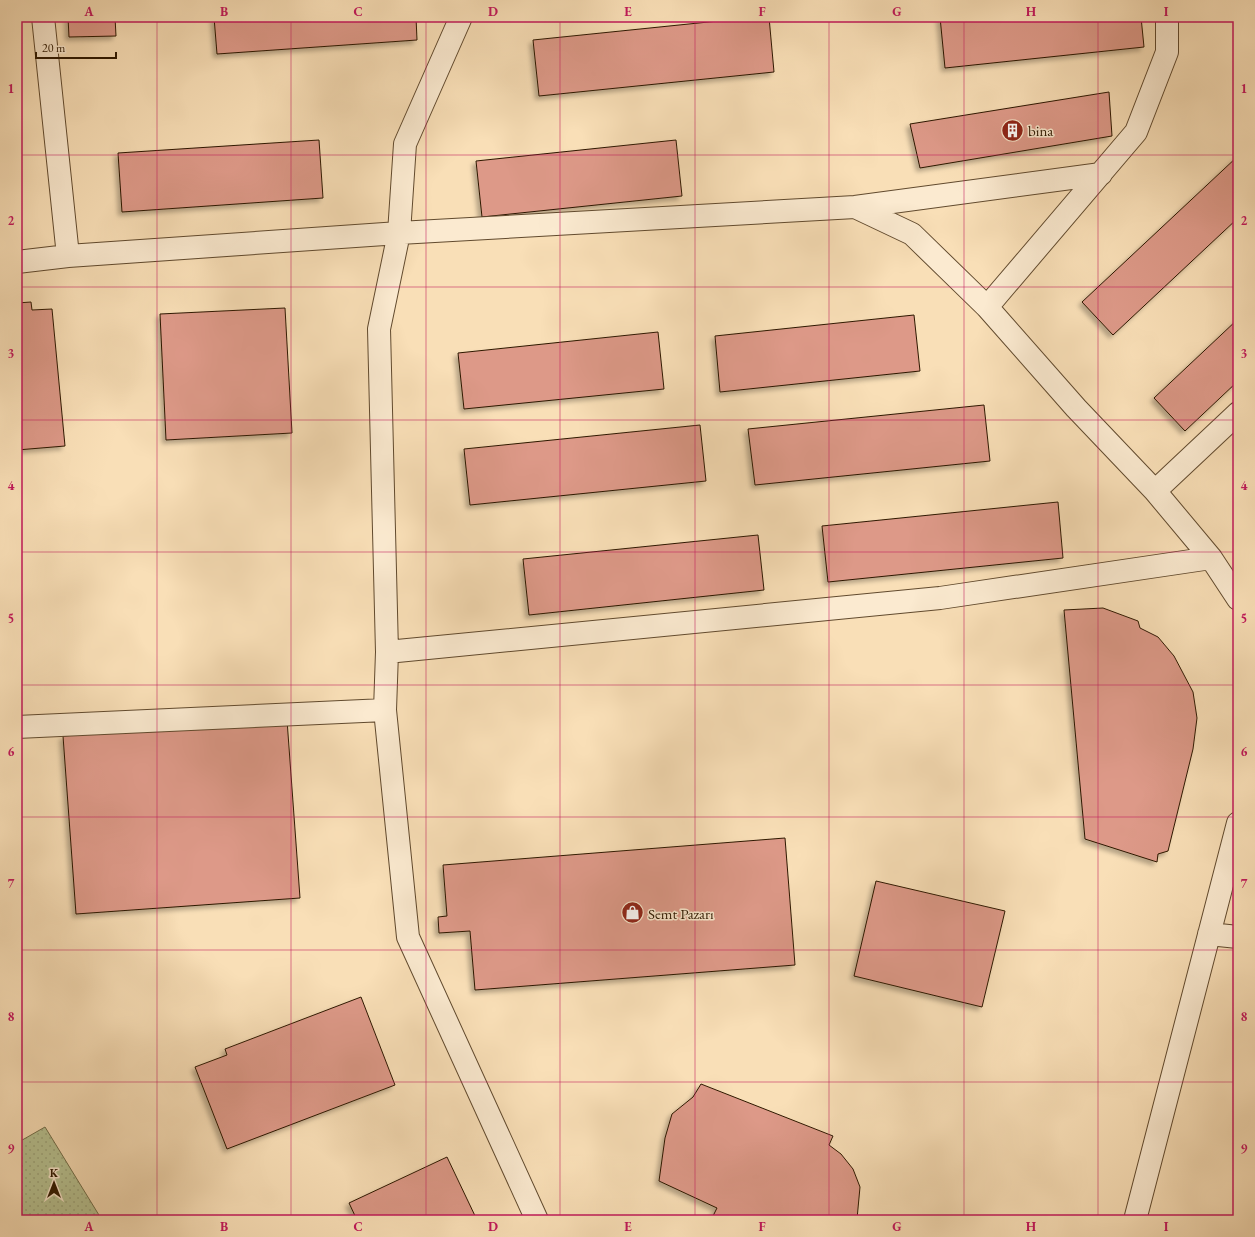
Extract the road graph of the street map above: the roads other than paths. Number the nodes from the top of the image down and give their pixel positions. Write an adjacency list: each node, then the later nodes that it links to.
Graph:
1 (42, 17): 7 (street)
2 (461, 17): 6 (street)
3 (1167, 17): 4 (street)
4 (1101, 174): 5 (street); 9 (street)
5 (855, 208): 6 (street); 9 (street)
6 (399, 233): 7 (street); 14 (street)
7 (68, 256): 8 (street)
8 (17, 262)
9 (986, 307): 11 (street)
10 (1238, 413): 11 (street)
11 (1155, 491): 12 (street)
12 (1211, 558): 13 (street); 14 (street)
13 (1238, 599)
14 (386, 652): 15 (street)
15 (386, 710): 16 (street); 20 (street)
16 (17, 727)
17 (1238, 823): 18 (street)
18 (1209, 934): 19 (street); 21 (street)
19 (1238, 937)
20 (537, 1220)
21 (1135, 1220)

